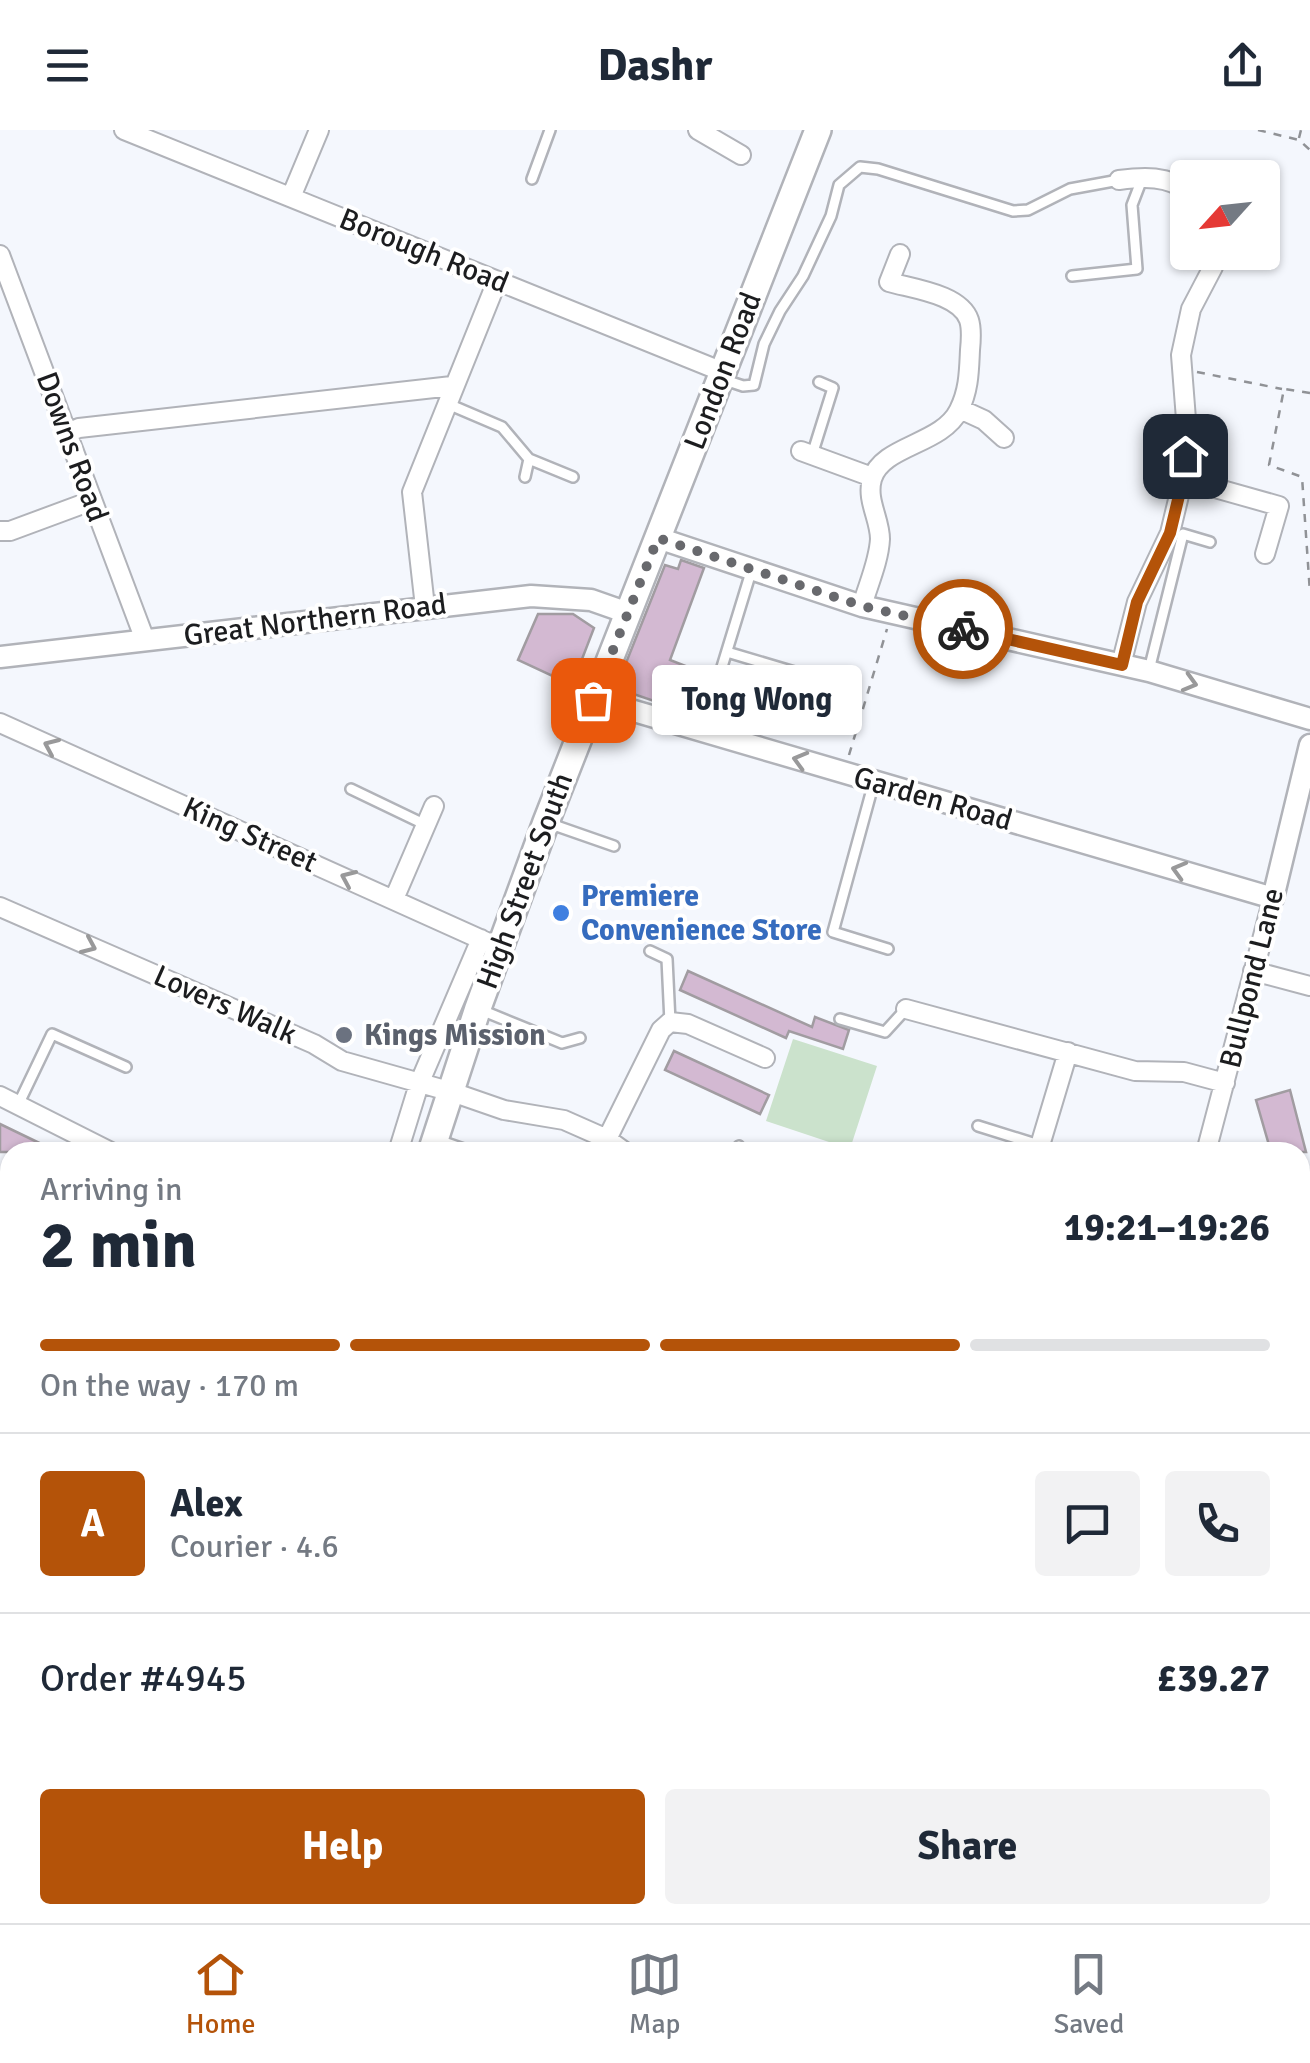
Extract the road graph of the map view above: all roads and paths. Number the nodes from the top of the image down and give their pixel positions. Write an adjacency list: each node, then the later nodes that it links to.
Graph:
1 (124, 130): 15 (street, Borough Road)
2 (319, 130): 15 (street)
3 (550, 130): 12 (lane)
4 (698, 130): 10 (street)
5 (818, 130): 25 (main road, London Road)
6 (1258, 130): 8 (path)
7 (1301, 130): 8 (path)
8 (1298, 140): 9 (path)
9 (1310, 150)
10 (741, 155)
11 (1143, 176): 13 (street); 14 (street); 19 (lane)
12 (532, 179)
13 (1119, 180): 25 (lane)
14 (1170, 182)
15 (291, 197): 22 (street, Borough Road)
16 (0, 254): 31 (street, Downs Road)
17 (900, 254): 30 (street)
18 (1151, 267): 19 (lane)
19 (1137, 269): 21 (lane)
20 (1212, 270): 24 (street)
21 (1072, 276)
22 (497, 281): 25 (street, Borough Road); 29 (street)
23 (1160, 352): 24 (street)
24 (1182, 362): 27 (path); 38 (street)
25 (722, 375): 41 (main road, London Road)
26 (818, 382): 33 (lane)
27 (1284, 390): 28 (path); 45 (path)
28 (1310, 393)
29 (449, 394): 31 (street); 34 (lane); 47 (street)
30 (960, 409): 32 (street); 37 (street)
31 (67, 433): 39 (street, Downs Road)
32 (1004, 438)
33 (807, 453): 37 (street)
34 (529, 459): 35 (lane); 36 (lane)
35 (526, 477)
36 (573, 477)
37 (872, 477): 46 (street)
38 (1183, 479): 43 (street); 52 (street)
39 (91, 501): 40 (street); 49 (street, Downs Road)
40 (0, 531)
41 (658, 538): 44 (street); 48 (main road, London Road)
42 (1210, 542): 53 (lane)
43 (1265, 554)
44 (752, 568): 46 (street); 50 (lane)
45 (1310, 593)
46 (862, 606): 52 (street)
47 (425, 607): 48 (street, Great Northern Road); 49 (street, Great Northern Road)
48 (628, 612): 55 (main road, High Street South)
49 (145, 640): 51 (street, Great Northern Road)
50 (727, 652): 54 (lane); 58 (lane)
51 (0, 657)
52 (1122, 665): 53 (street)
53 (1149, 672): 56 (street, one-way to 56)
54 (855, 690)
55 (593, 700): 58 (street, Garden Road); 63 (main road, High Street South)
56 (1310, 719)
57 (0, 723): 67 (street, King Street, one-way to 57)
58 (702, 732): 60 (street, Garden Road, one-way to 58)
59 (1310, 744): 66 (street, Bullpond Lane)
60 (874, 782): 66 (street, Garden Road, one-way to 60); 70 (lane)
61 (352, 790): 64 (lane)
62 (434, 806): 64 (street)
63 (546, 822): 65 (lane); 69 (main road, High Street South)
64 (426, 825): 67 (street)
65 (614, 846)
66 (1273, 898): 72 (street, Bullpond Lane)
67 (394, 899): 69 (street, King Street)
68 (0, 907): 83 (street, Lovers Walk, one-way to 83)
69 (491, 944): 74 (main road, High Street South); 83 (street)
70 (888, 949)
71 (650, 952): 77 (lane)
72 (1253, 971): 73 (street); 82 (street, Bullpond Lane)
73 (1310, 986)
74 (478, 1008): 78 (lane); 84 (main road, High Street South)
75 (906, 1009): 76 (lane); 79 (street)
76 (840, 1019)
77 (670, 1022): 80 (street); 88 (street)
78 (580, 1038)
79 (1068, 1052): 82 (street); 94 (street)
80 (765, 1058)
81 (126, 1067): 86 (lane)
82 (1225, 1082): 95 (street, Bullpond Lane)
83 (419, 1084): 84 (street, Lovers Walk); 90 (street)
84 (452, 1092): 88 (street, Lovers Walk); 91 (main road, High Street South)
85 (0, 1096): 86 (street)
86 (18, 1104): 89 (street)
87 (978, 1126): 93 (lane)
88 (607, 1139): 92 (street, Lovers Walk)
89 (92, 1142)
90 (401, 1142)
91 (434, 1142)
92 (611, 1142)
93 (1021, 1142)
94 (1042, 1142)
95 (1209, 1142)

